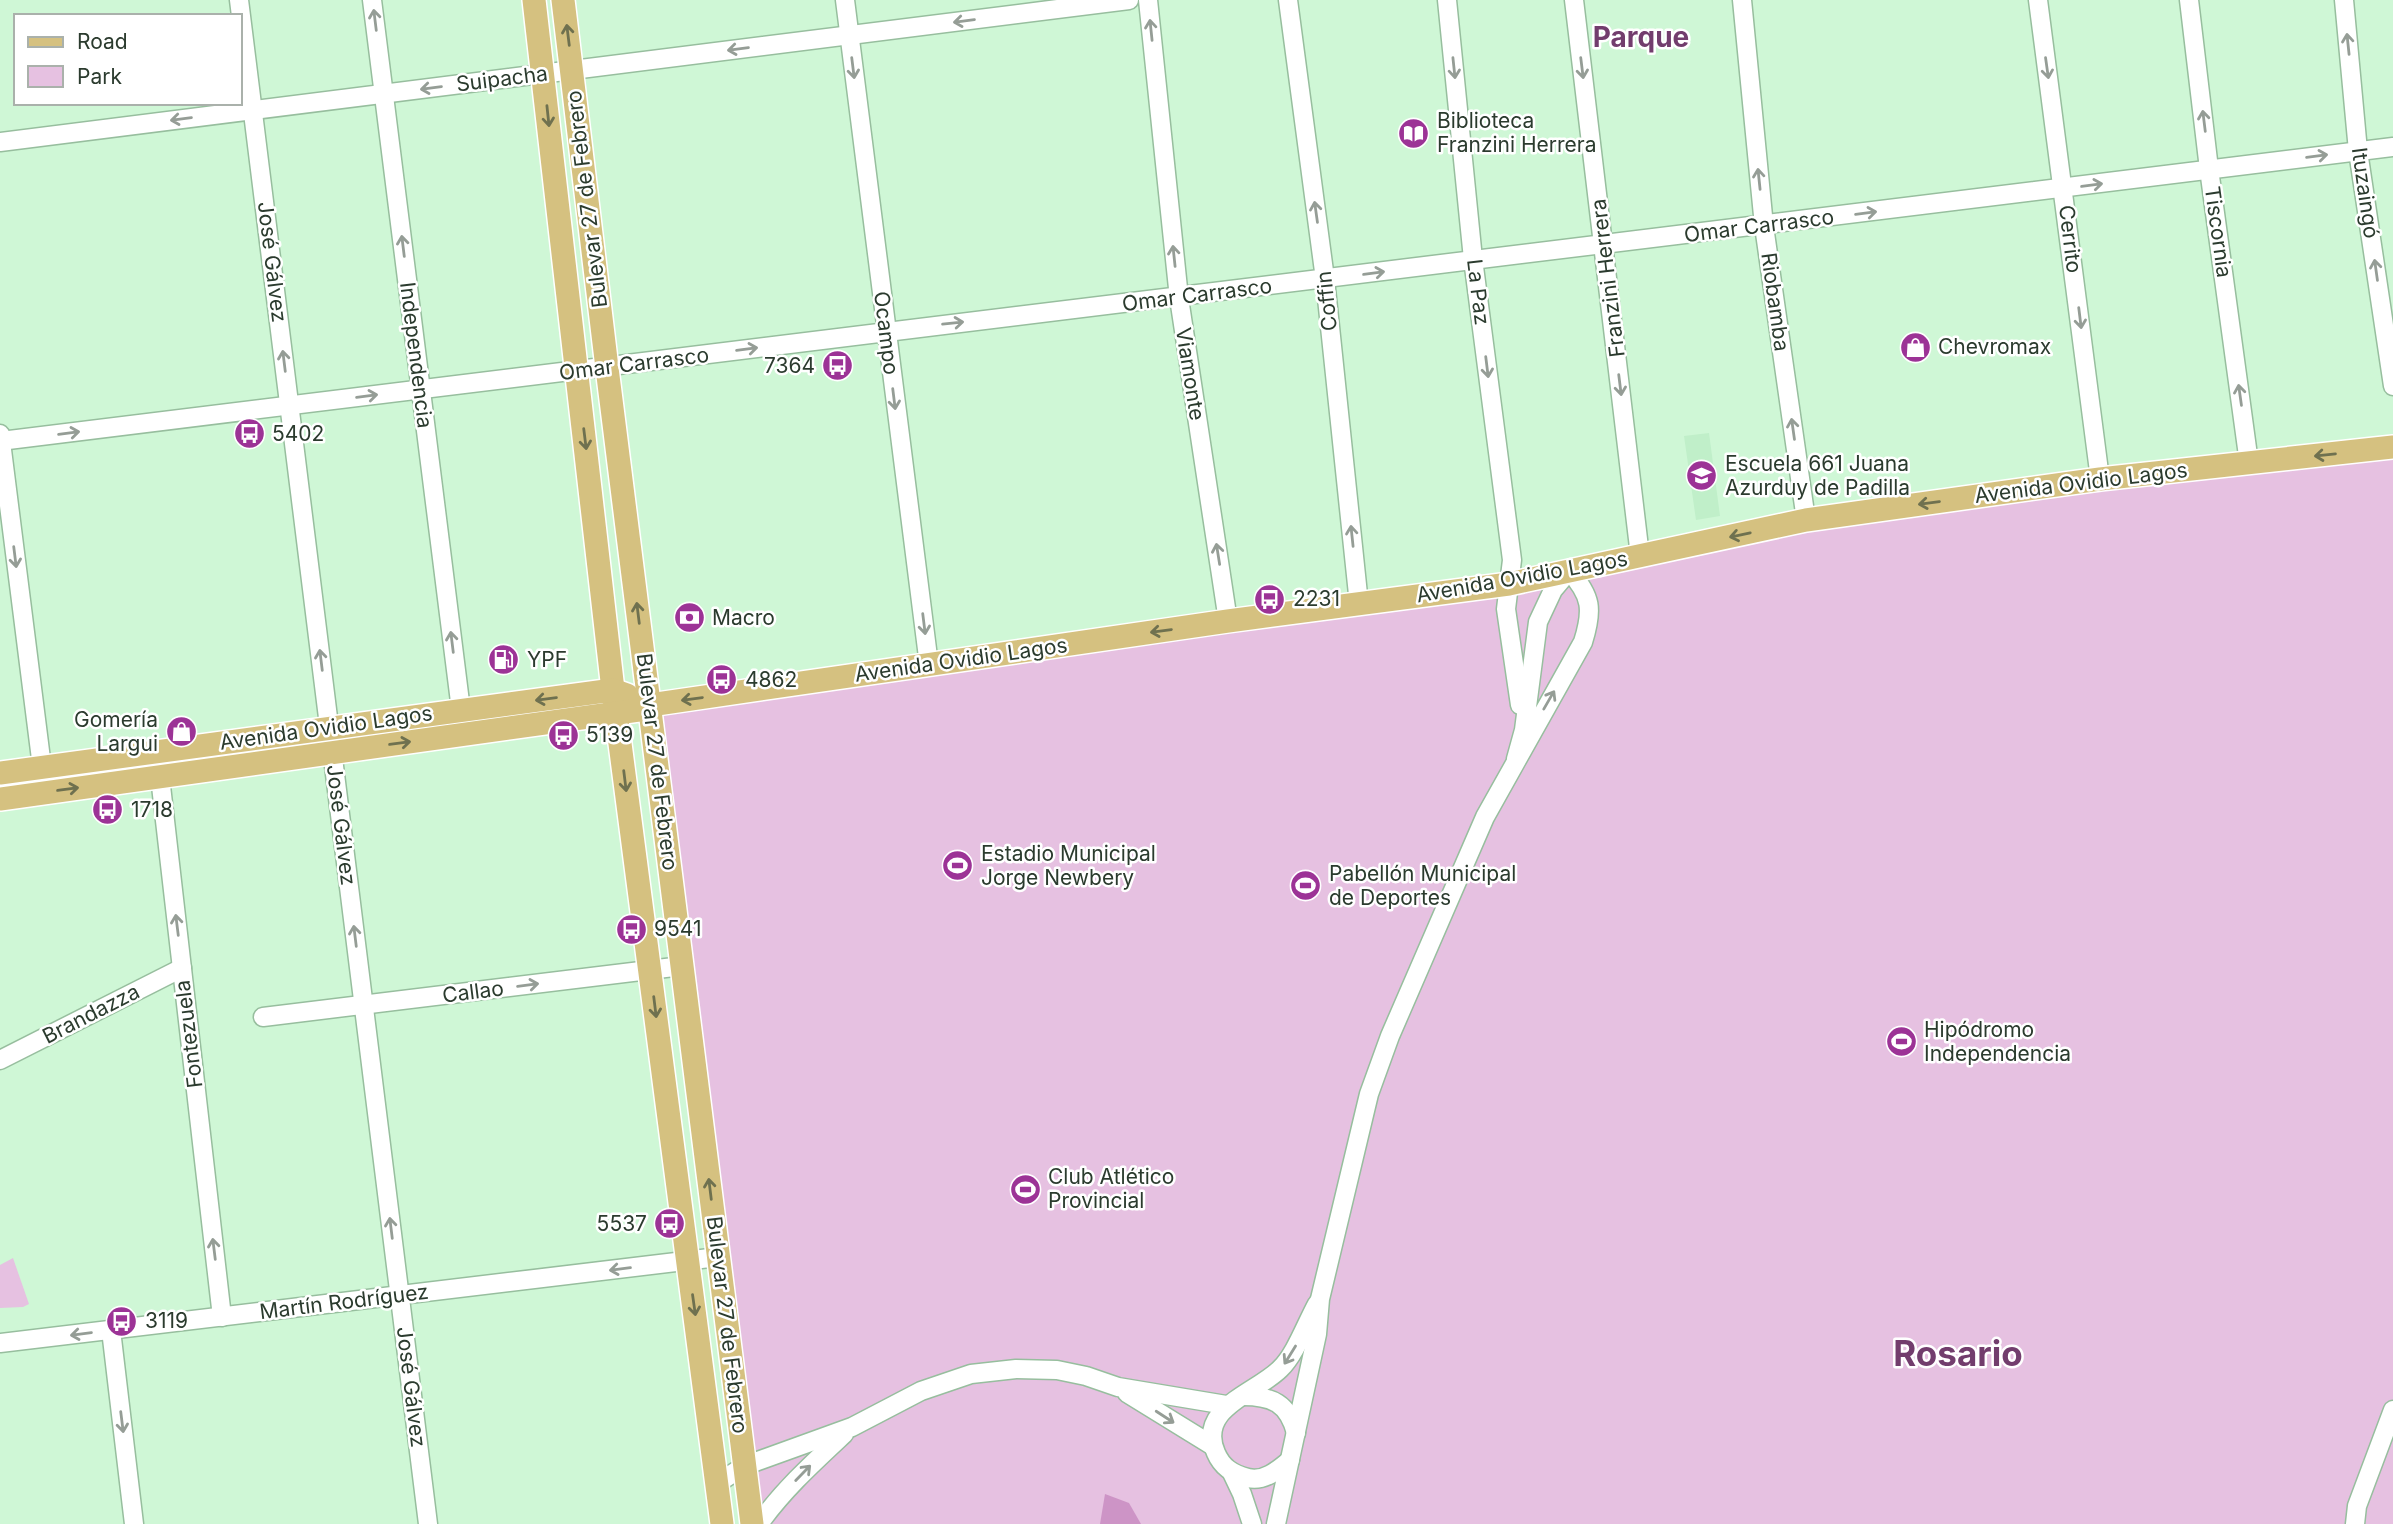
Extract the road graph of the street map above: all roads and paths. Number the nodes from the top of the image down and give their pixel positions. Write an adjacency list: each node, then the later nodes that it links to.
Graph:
1 (372, 0): 19 (street, Independencia, one-way to 1)
2 (534, 0): 18 (main road, Bulevar 27 de Febrero)
3 (563, 0): 17 (main road, Bulevar 27 de Febrero, one-way to 3)
4 (845, 0): 16 (street, Ocampo)
5 (1129, 0): 14 (street, Suipacha)
6 (1148, 0): 30 (street, Viamonte, one-way to 6)
7 (1288, 0): 29 (street, Coffin, one-way to 7)
8 (1447, 0): 28 (street, La Paz, one-way to 28)
9 (1574, 0): 27 (street, Franzini Herrera, one-way to 27)
10 (1742, 0): 26 (street, Riobamba, one-way to 10)
11 (2038, 0): 25 (street, Cerrito, one-way to 25)
12 (2189, 0): 24 (street, Tiscornia, one-way to 12)
13 (2344, 0): 23 (street, Ituzaingó, one-way to 13)
14 (1012, 7): 16 (street, Suipacha, one-way to 16)
15 (242, 24): 20 (street, José Gálvez)
16 (849, 35): 17 (street, Suipacha, one-way to 17); 31 (street, Ocampo, one-way to 31)
17 (572, 70): 18 (street, Suipacha); 32 (main road, Bulevar 27 de Febrero)
18 (543, 74): 19 (street, Suipacha, one-way to 19); 33 (main road, Bulevar 27 de Febrero, one-way to 33)
19 (384, 94): 20 (street, Suipacha); 35 (street, Independencia, one-way to 19)
20 (253, 110): 21 (street, Suipacha, one-way to 21); 36 (street, José Gálvez, one-way to 20)
21 (0, 142)
22 (2393, 147): 23 (street, Omar Carrasco)
23 (2358, 151): 24 (street, Omar Carrasco, one-way to 23); 34 (street, Ituzaingó, one-way to 23)
24 (2209, 169): 25 (street, Omar Carrasco, one-way to 24); 39 (street, Tiscornia, one-way to 24)
25 (2063, 188): 26 (street, Omar Carrasco, one-way to 25); 40 (street, Cerrito, one-way to 40)
26 (1764, 226): 27 (street, Omar Carrasco); 41 (street, Riobamba, one-way to 26)
27 (1604, 245): 28 (street, Omar Carrasco); 42 (street, Franzini Herrera, one-way to 42)
28 (1474, 259): 29 (street, Omar Carrasco, one-way to 28); 44 (street, La Paz, one-way to 44)
29 (1325, 279): 30 (street, Omar Carrasco); 45 (street, Coffin, one-way to 29)
30 (1179, 298): 31 (street, Omar Carrasco, one-way to 30); 46 (street, Viamonte, one-way to 30)
31 (886, 331): 32 (street, Omar Carrasco, one-way to 31); 47 (street, Ocampo, one-way to 47)
32 (607, 368): 33 (street, Omar Carrasco); 49 (main road, Bulevar 27 de Febrero, one-way to 32)
33 (577, 371): 35 (street, Omar Carrasco); 48 (main road, Bulevar 27 de Febrero, one-way to 48)
34 (2393, 386)
35 (421, 390): 36 (street, Omar Carrasco, one-way to 35); 50 (street, Independencia, one-way to 35)
36 (289, 406): 37 (street, Omar Carrasco, one-way to 36); 52 (street, José Gálvez, one-way to 36)
37 (0, 439): 57 (street, one-way to 57)
38 (2393, 447): 39 (main road, Avenida Ovidio Lagos, one-way to 39)
39 (2249, 463): 40 (main road, Avenida Ovidio Lagos)
40 (2100, 479): 41 (main road, Avenida Ovidio Lagos, one-way to 41)
41 (1806, 520): 42 (main road, Avenida Ovidio Lagos, one-way to 42)
42 (1640, 556): 43 (main road, Avenida Ovidio Lagos)
43 (1569, 571): 44 (main road, Avenida Ovidio Lagos); 53 (street); 56 (street, one-way to 43)
44 (1509, 584): 45 (main road, Avenida Ovidio Lagos); 53 (street, La Paz)
45 (1359, 604): 46 (main road, Avenida Ovidio Lagos)
46 (1228, 621): 47 (main road, Avenida Ovidio Lagos, one-way to 47)
47 (929, 665): 49 (main road, Avenida Ovidio Lagos, one-way to 49)
48 (613, 690): 49 (main road, Avenida Ovidio Lagos); 50 (main road, Avenida Ovidio Lagos, one-way to 50); 51 (main road, Bulevar 27 de Febrero)
49 (650, 705): 51 (main road, Avenida Ovidio Lagos); 61 (main road, Bulevar 27 de Febrero)
50 (461, 710): 52 (main road, Avenida Ovidio Lagos)
51 (617, 713): 55 (main road, Avenida Ovidio Lagos, one-way to 51); 63 (main road, Bulevar 27 de Febrero, one-way to 63)
52 (329, 728): 54 (main road, Avenida Ovidio Lagos); 55 (street, José Gálvez)
53 (1524, 730): 56 (street)
54 (157, 751): 57 (main road, Avenida Ovidio Lagos); 59 (street, Fontezuela)
55 (332, 752): 59 (main road, Avenida Ovidio Lagos); 64 (street, José Gálvez, one-way to 55)
56 (1516, 759): 70 (street)
57 (42, 767): 58 (main road, Avenida Ovidio Lagos)
58 (0, 773)
59 (159, 776): 60 (main road, Avenida Ovidio Lagos, one-way to 59); 62 (street, Fontezuela, one-way to 59)
60 (0, 799)
61 (682, 966): 63 (street, Callao); 67 (main road, Bulevar 27 de Febrero, one-way to 61)
62 (182, 968): 66 (street, Brandazza); 71 (street, Fontezuela, one-way to 62)
63 (650, 971): 64 (street, Callao, one-way to 63); 68 (main road, Bulevar 27 de Febrero, one-way to 68)
64 (363, 1004): 65 (street, Callao); 69 (street, José Gálvez, one-way to 64)
65 (263, 1017)
66 (0, 1060)
67 (718, 1257): 68 (street, Martín Rodríguez); 82 (main road, Bulevar 27 de Febrero)
68 (688, 1261): 69 (street, Martín Rodríguez, one-way to 69); 84 (main road, Bulevar 27 de Febrero, one-way to 84)
69 (399, 1296): 71 (street, Martín Rodríguez); 86 (street, José Gálvez)
70 (1321, 1299): 75 (street, one-way to 75); 79 (street)
71 (222, 1317): 72 (street, Martín Rodríguez)
72 (111, 1330): 73 (street, Martín Rodríguez, one-way to 73); 85 (street, one-way to 85)
73 (0, 1343)
74 (1118, 1387): 76 (street); 78 (street); 80 (street, one-way to 80)
75 (1243, 1396): 76 (street); 79 (street)
76 (1226, 1405): 80 (street)
77 (2393, 1410): 92 (street)
78 (852, 1427): 82 (street); 89 (street, one-way to 78)
79 (1296, 1433): 81 (street)
80 (1213, 1447): 83 (street)
81 (1290, 1460): 83 (street); 91 (street)
82 (744, 1466): 84 (street); 88 (main road, Bulevar 27 de Febrero)
83 (1231, 1473): 90 (street)
84 (718, 1483): 87 (main road, Bulevar 27 de Febrero)
85 (134, 1524)
86 (428, 1524)
87 (722, 1524)
88 (752, 1524)
89 (759, 1524)
90 (1252, 1524)
91 (1276, 1524)
92 (2355, 1524)

